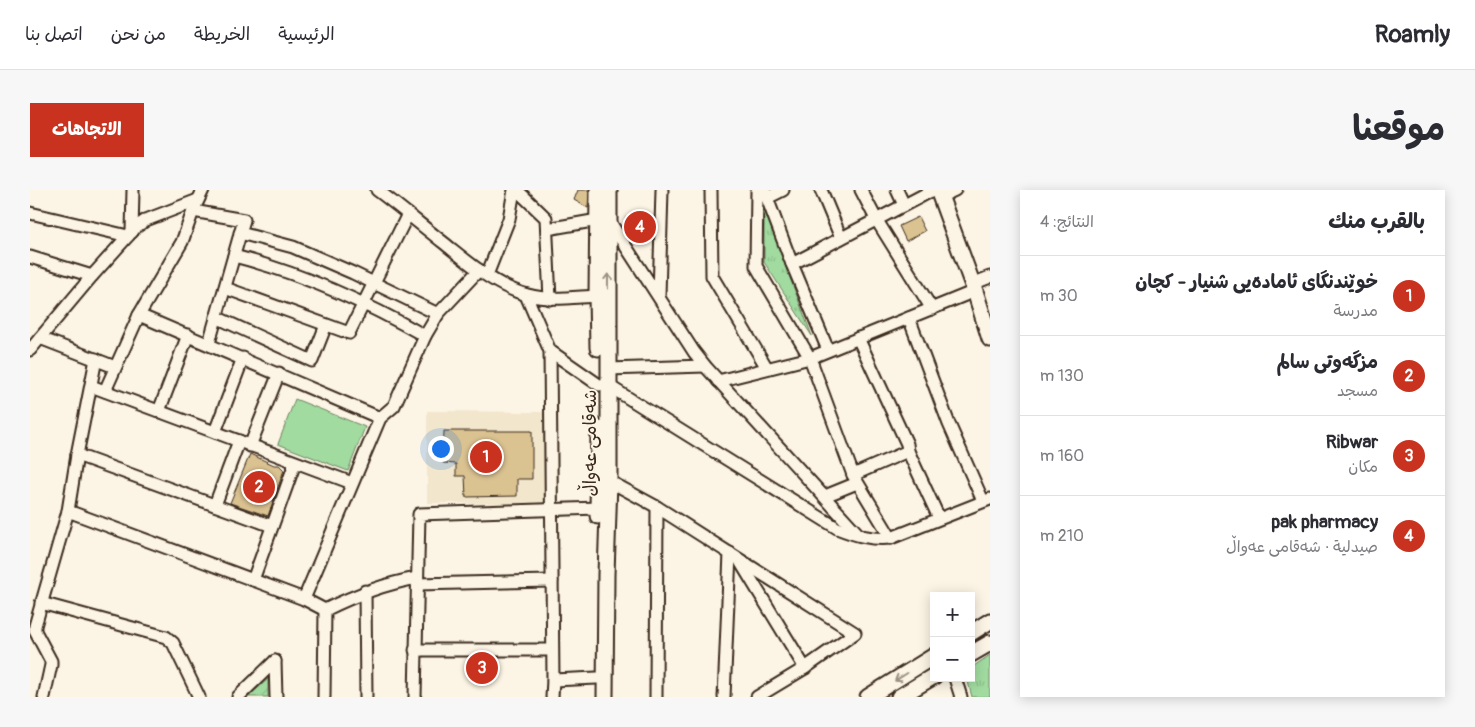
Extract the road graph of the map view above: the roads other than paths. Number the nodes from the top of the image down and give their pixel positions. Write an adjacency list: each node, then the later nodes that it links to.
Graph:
1 (134, 190): 23 (street)
2 (377, 190): 18 (street)
3 (515, 190): 21 (street); 28 (street)
4 (662, 190): 36 (street)
5 (711, 190): 59 (street)
6 (757, 190): 55 (street)
7 (783, 190): 14 (street)
8 (821, 190): 24 (street)
9 (861, 190): 19 (street)
10 (897, 190): 16 (street)
11 (955, 190): 13 (street)
12 (602, 192): 20 (main road, شەقامی عەواڵ)
13 (937, 192): 16 (street); 33 (main road)
14 (766, 194): 27 (street)
15 (198, 200): 22 (street); 23 (street); 41 (street)
16 (904, 205): 19 (street)
17 (30, 213): 23 (street)
18 (408, 214): 28 (street); 31 (street)
19 (876, 219): 24 (street); 39 (street)
20 (604, 221): 21 (street); 35 (main road, شەقامی عەواڵ); 36 (street); 60 (main road, شەقامی عەواڵ, one-way to 20)
21 (547, 229): 37 (street)
22 (240, 233): 25 (street); 31 (street)
23 (130, 234): 29 (street)
24 (841, 238): 27 (street)
25 (234, 256): 32 (street); 38 (street)
26 (30, 257): 29 (street)
27 (792, 264): 52 (street)
28 (483, 272): 34 (street); 40 (street)
29 (92, 276): 47 (street)
30 (990, 276): 33 (street)
31 (373, 284): 38 (street); 40 (street)
32 (225, 288): 42 (street); 44 (street)
33 (974, 288): 39 (street); 49 (main road)
34 (526, 295): 37 (street); 53 (street)
35 (597, 296): 37 (street); 64 (main road, شەقامی عەواڵ)
36 (659, 296): 57 (street)
37 (550, 299)
38 (363, 304): 44 (street); 46 (street)
39 (932, 308): 43 (street)
40 (438, 314): 46 (street)
41 (139, 315): 45 (street); 58 (street)
42 (216, 317): 44 (street); 50 (street)
43 (909, 318): 48 (street); 78 (street)
44 (326, 325)
45 (188, 335): 50 (street); 66 (street)
46 (425, 336): 67 (street)
47 (40, 338): 51 (street); 56 (street)
48 (858, 338): 52 (street); 71 (street)
49 (990, 339)
50 (209, 343): 54 (street)
51 (30, 350)
52 (828, 350): 55 (street)
53 (550, 351): 64 (street); 81 (street)
54 (243, 358): 61 (street); 68 (street)
55 (810, 358): 59 (street); 74 (street)
56 (96, 359): 58 (street); 63 (street)
57 (705, 366): 60 (street); 62 (street)
58 (115, 367): 65 (street)
59 (767, 368): 62 (street)
60 (608, 370): 64 (main road, شەقامی عەواڵ)
61 (279, 374): 67 (street); 70 (street)
62 (718, 381): 77 (street)
63 (91, 386): 65 (street); 72 (street)
64 (604, 386): 75 (main road, شەقامی عەواڵ); 82 (main road, شەقامی عەواڵ); 86 (street)
65 (105, 391): 66 (street)
66 (159, 411): 68 (street)
67 (380, 418): 76 (street)
68 (215, 432): 69 (street)
69 (239, 441): 70 (street); 79 (street)
70 (250, 446): 73 (street)
71 (908, 451): 74 (street); 84 (street)
72 (77, 455): 79 (street); 83 (street)
73 (295, 463): 76 (street); 85 (street)
74 (855, 479): 77 (street); 87 (street)
75 (609, 481): 80 (street); 117 (main road, شەقامی عەواڵ)
76 (352, 483): 93 (street)
77 (825, 496): 86 (street)
78 (987, 500): 84 (street)
79 (215, 506): 85 (street)
80 (657, 507): 88 (street); 118 (street)
81 (552, 508): 82 (street); 90 (street); 91 (street)
82 (598, 508): 104 (main road, شەقامی عەواڵ)
83 (68, 511): 89 (street); 94 (street)
84 (939, 518): 87 (street)
85 (272, 526): 89 (street)
86 (860, 537): 87 (street)
87 (891, 538)
88 (734, 556): 103 (street); 103 (street); 119 (street)
89 (253, 580): 93 (street)
90 (417, 581): 91 (street); 92 (street); 99 (street)
91 (552, 581): 100 (street)
92 (365, 591): 95 (street); 113 (street)
93 (304, 599): 95 (street)
94 (42, 603): 108 (street); 109 (street)
95 (325, 610): 112 (street)
96 (990, 621): 97 (main road)
97 (975, 630)
98 (990, 643): 101 (main road)
99 (415, 650): 100 (street); 114 (street)
100 (552, 650): 106 (street)
101 (975, 652)
102 (930, 658): 121 (main road, one-way to 121)
103 (805, 668): 120 (street)
104 (597, 678): 106 (street); 116 (main road, شەقامی عەواڵ)
105 (930, 678): 122 (main road)
106 (553, 680): 115 (street)
107 (956, 682): 123 (street)
108 (44, 697)
109 (199, 697)
110 (238, 697): 111 (street)
111 (276, 697)
112 (324, 697)
113 (366, 697)
114 (415, 697)
115 (552, 697)
116 (597, 697)
117 (605, 697)
118 (656, 697)
119 (724, 697)
120 (757, 697)
121 (868, 697)
122 (899, 697)
123 (961, 697)

